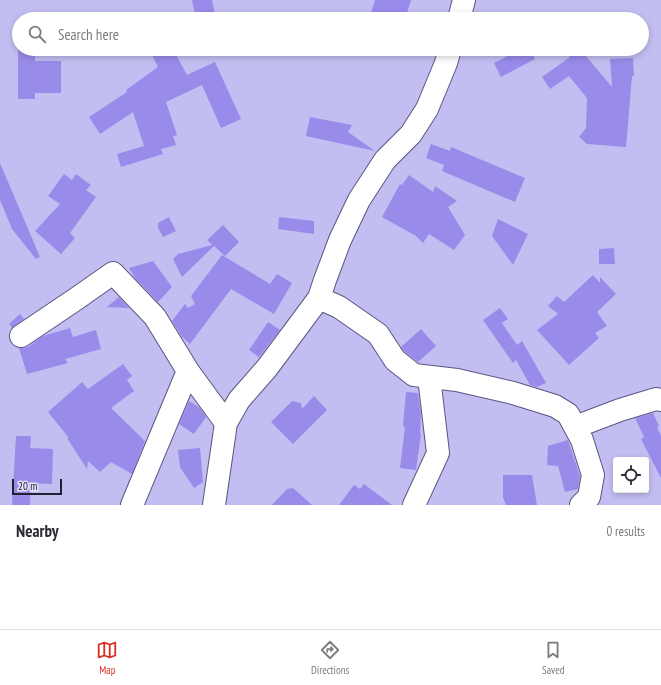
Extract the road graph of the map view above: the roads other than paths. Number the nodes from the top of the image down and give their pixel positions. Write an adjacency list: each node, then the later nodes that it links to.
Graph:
1 (464, 0): 2 (street)
2 (461, 12)
3 (448, 56): 4 (street)
4 (319, 298): 7 (street); 9 (street)
5 (21, 336): 6 (street)
6 (188, 371): 9 (street); 11 (street)
7 (429, 377): 10 (street); 13 (street)
8 (661, 400): 10 (street)
9 (226, 423): 12 (street)
10 (576, 427): 14 (street)
11 (132, 505)
12 (214, 505)
13 (414, 505)
14 (581, 505)

